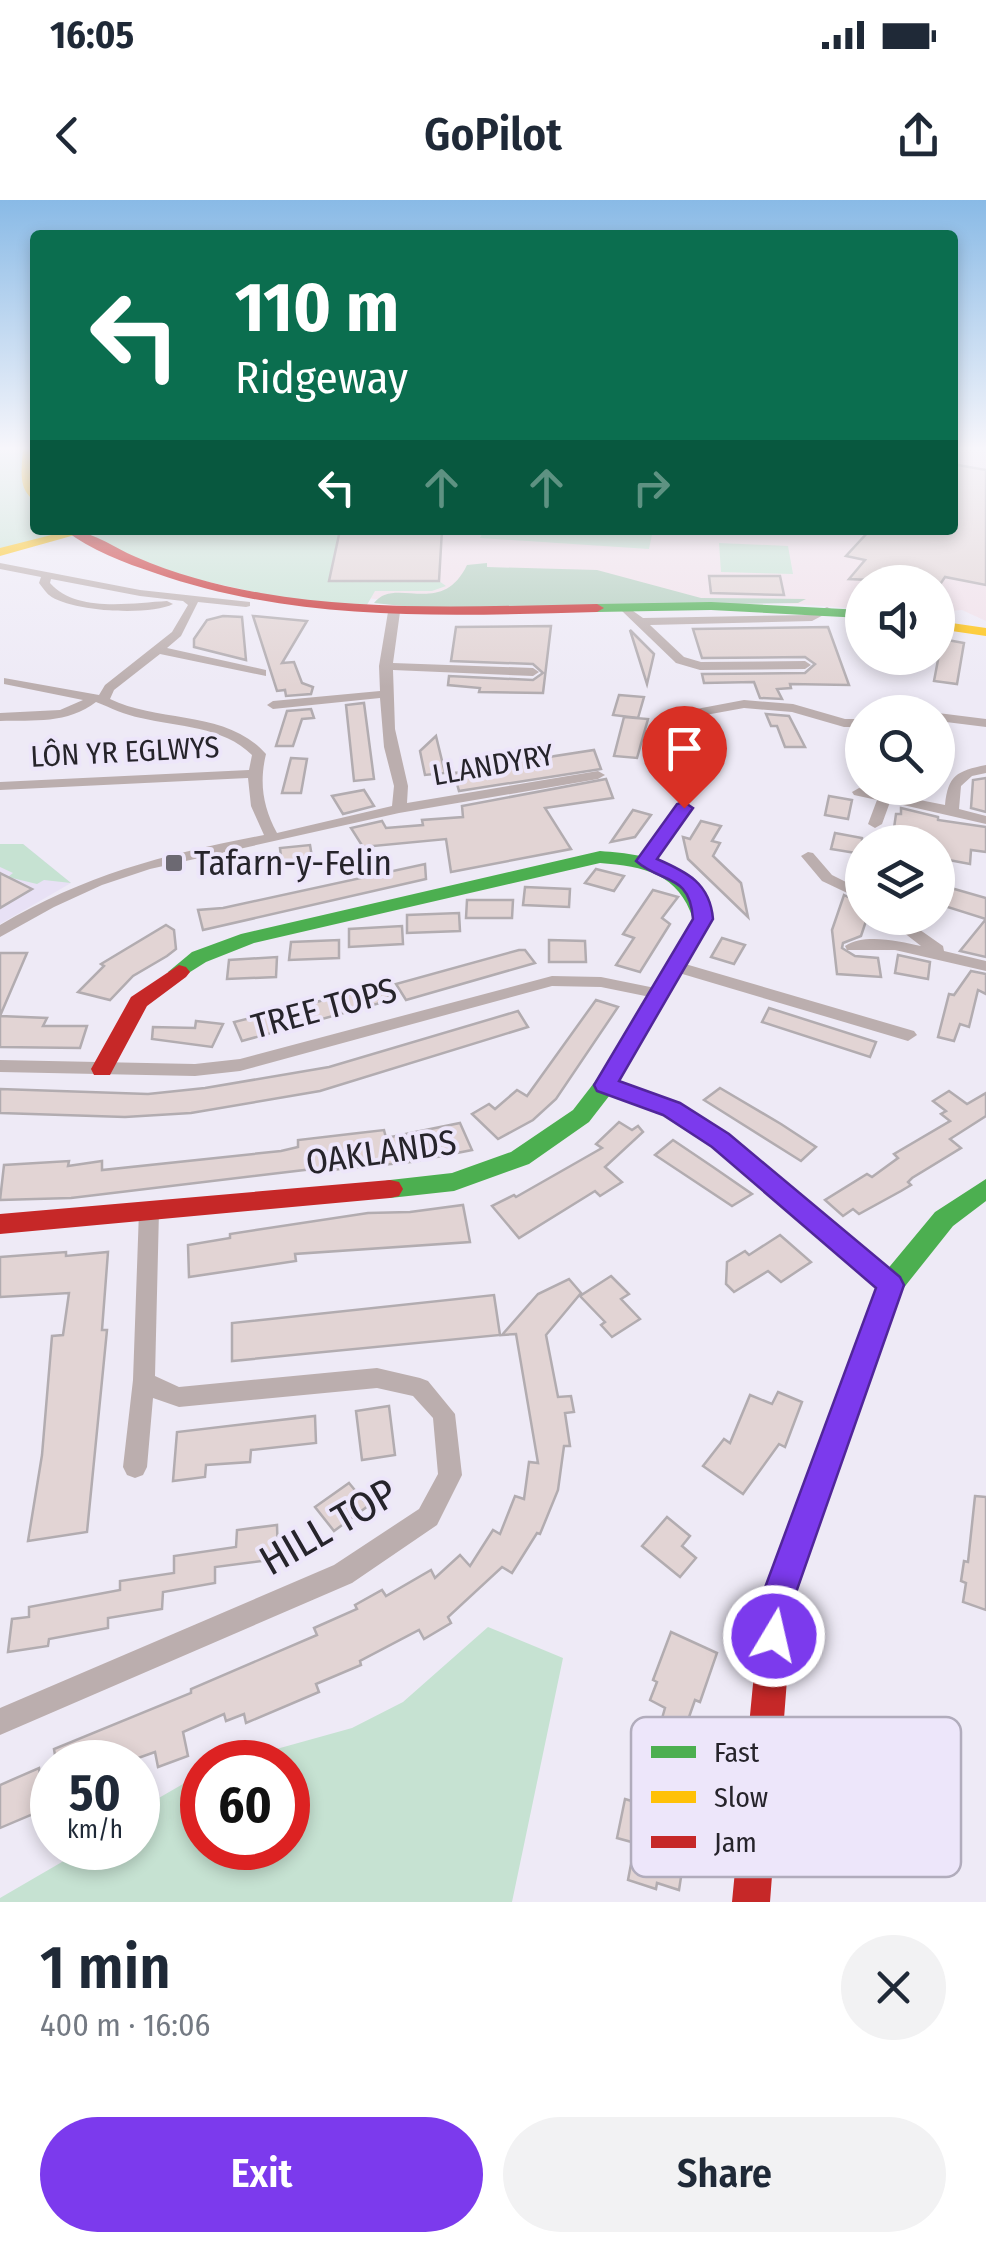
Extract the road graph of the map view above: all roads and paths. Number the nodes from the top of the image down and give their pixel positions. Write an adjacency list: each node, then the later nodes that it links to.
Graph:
1 (60, 535): 3 (main road)
2 (82, 535): 8 (main road)
3 (0, 552)
4 (0, 566): 5 (street)
5 (47, 576): 6 (street); 6 (street)
6 (184, 598): 7 (street); 13 (street)
7 (246, 604)
8 (394, 612): 10 (main road); 15 (street, LLANDYRY)
9 (845, 612): 10 (main road)
10 (632, 615): 14 (street)
11 (955, 627): 12 (main road)
12 (986, 632)
13 (160, 650): 17 (street); 20 (street)
14 (805, 665)
15 (385, 666): 16 (street); 19 (street, LLANDYRY)
16 (533, 672)
17 (262, 673)
18 (8, 680): 20 (street)
19 (384, 694): 21 (street); 33 (street, LLANDYRY)
20 (97, 699): 22 (street); 28 (street)
21 (273, 705)
22 (0, 717)
23 (955, 719): 25 (street)
24 (845, 723): 26 (street)
25 (986, 723)
26 (682, 729)
27 (986, 769): 35 (street)
28 (253, 774): 30 (street, LÔN YR EGLWYS); 38 (street)
29 (598, 775): 33 (street, LLANDYRY)
30 (0, 786)
31 (882, 805): 37 (street)
32 (921, 805): 35 (street)
33 (398, 808): 38 (street, LLANDYRY)
34 (684, 808): 40 (street)
35 (952, 810): 36 (street)
36 (986, 820)
37 (875, 824)
38 (272, 836): 42 (street, LLANDYRY)
39 (808, 856): 41 (street)
40 (645, 861): 46 (main road, OAKLANDS); 51 (main road, OAKLANDS)
41 (845, 887)
42 (0, 932)
43 (916, 935): 45 (street)
44 (853, 946): 45 (street)
45 (940, 953): 47 (street)
46 (675, 966): 48 (main road, OAKLANDS); 49 (street)
47 (986, 966)
48 (660, 994): 51 (street, TREE TOPS); 52 (main road, OAKLANDS)
49 (908, 1035)
50 (0, 1066): 51 (street, TREE TOPS)
51 (102, 1069)
52 (605, 1085): 54 (main road, OAKLANDS); 56 (street)
53 (986, 1188): 56 (main road)
54 (149, 1212): 55 (main road, OAKLANDS); 57 (street)
55 (0, 1224)
56 (890, 1285): 59 (main road)
57 (144, 1380): 58 (street); 60 (street, HILL TOP)
58 (136, 1467)
59 (767, 1717)
60 (0, 1722)
61 (753, 1877): 62 (main road)
62 (751, 1902)

